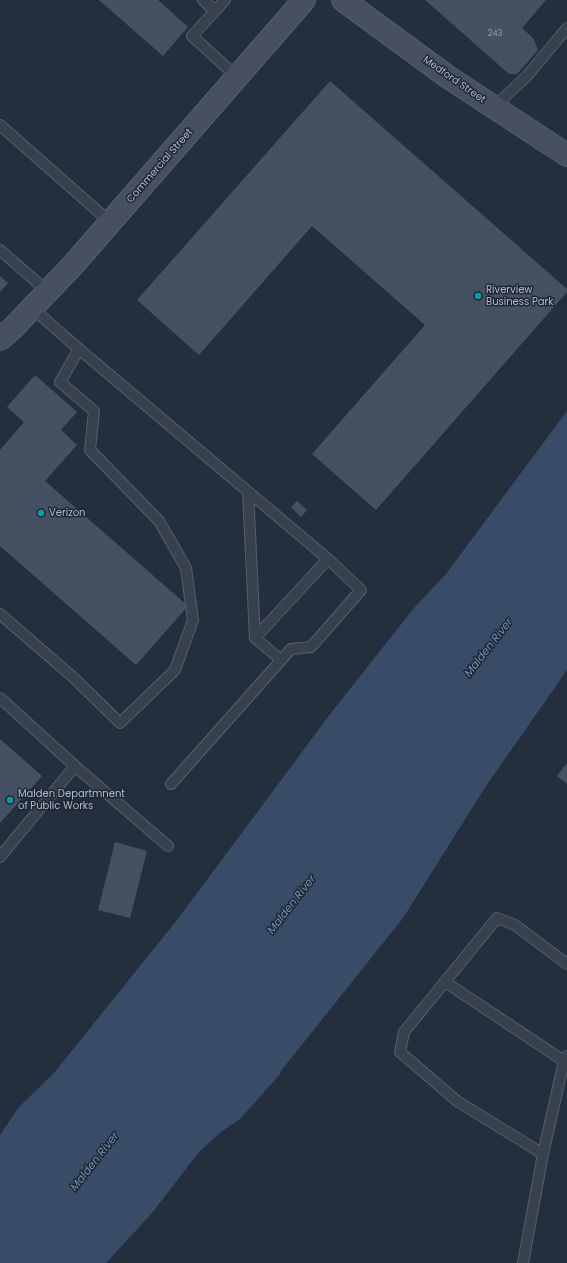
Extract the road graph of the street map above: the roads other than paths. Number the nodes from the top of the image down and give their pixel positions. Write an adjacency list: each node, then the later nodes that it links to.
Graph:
1 (203, 0): 5 (lane)
2 (225, 0): 5 (lane)
3 (304, 0): 7 (main road, Commercial Street)
4 (343, 0): 8 (main road, Medford Street)
5 (215, 11): 7 (lane)
6 (567, 28): 8 (lane)
7 (237, 77): 11 (main road, Commercial Street)
8 (494, 107): 10 (main road, Medford Street)
9 (0, 125): 11 (lane)
10 (567, 155)
11 (110, 222): 13 (main road, Commercial Street)
12 (0, 250): 13 (lane)
13 (47, 291): 14 (main road, Commercial Street)
14 (31, 308): 15 (main road, Commercial Street); 16 (lane)
15 (4, 338)
16 (79, 349): 17 (lane); 19 (lane)
17 (248, 492): 18 (lane); 20 (lane)
18 (328, 559): 20 (lane); 21 (lane)
19 (0, 614)
20 (255, 638): 21 (lane)
21 (281, 660): 24 (lane)
22 (0, 698): 23 (lane)
23 (75, 766): 25 (lane); 26 (lane)
24 (171, 784)
25 (168, 846)
26 (0, 857)
27 (567, 964): 28 (lane)
28 (445, 982): 29 (lane); 30 (lane)
29 (566, 1059): 30 (lane)
30 (543, 1154): 31 (lane)
31 (523, 1263)

